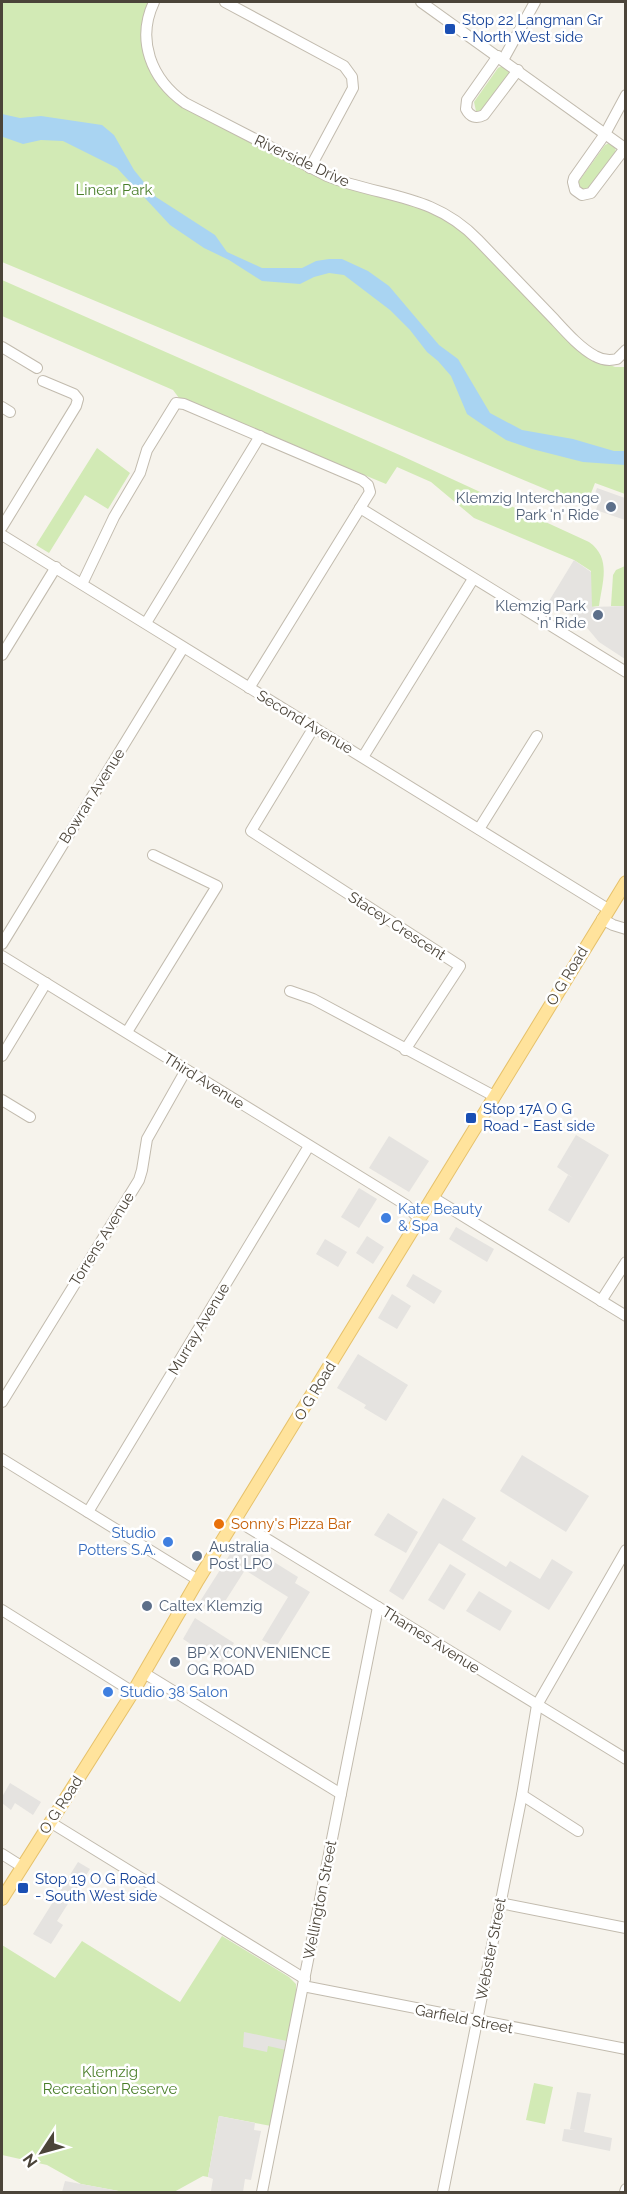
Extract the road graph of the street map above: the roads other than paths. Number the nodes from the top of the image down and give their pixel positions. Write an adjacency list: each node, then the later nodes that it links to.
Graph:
1 (154, 2): 10 (street, Riverside Drive)
2 (225, 2): 10 (street)
3 (421, 2): 5 (street)
4 (535, 2): 5 (street)
5 (501, 58): 6 (street); 6 (street)
6 (518, 70): 8 (street)
7 (626, 95): 8 (street)
8 (605, 134): 9 (street); 9 (street)
9 (625, 148)
10 (310, 168): 12 (street, Riverside Drive)
11 (3, 351): 13 (street)
12 (624, 352)
13 (37, 368)
14 (43, 381): 17 (street)
15 (260, 436): 16 (street); 21 (street); 22 (street)
16 (360, 508): 20 (street); 26 (street)
17 (2, 527)
18 (2, 535): 19 (street, Second Avenue)
19 (56, 567): 21 (street, Second Avenue); 24 (street)
20 (473, 579): 25 (street); 29 (street)
21 (82, 584): 22 (street, Second Avenue)
22 (146, 623): 23 (street, Second Avenue)
23 (183, 648): 26 (street, Second Avenue); 35 (street, Bowran Avenue)
24 (2, 655)
25 (626, 672)
26 (249, 688): 27 (street, Second Avenue)
27 (314, 727): 29 (street, Second Avenue); 40 (street, Stacey Crescent)
28 (537, 736): 30 (street)
29 (363, 757): 30 (street, Second Avenue)
30 (479, 829): 33 (street, Second Avenue)
31 (153, 855): 39 (street)
32 (626, 882): 33 (main road, O G Road)
33 (605, 914): 34 (street, Second Avenue); 43 (main road, O G Road)
34 (626, 929)
35 (2, 944)
36 (2, 956): 37 (street, Third Avenue)
37 (46, 983): 39 (street, Third Avenue); 41 (street)
38 (290, 991): 40 (street)
39 (127, 1032): 42 (street, Third Avenue)
40 (405, 1050): 43 (street)
41 (2, 1056)
42 (186, 1070): 46 (street, Third Avenue); 53 (street, Torrens Avenue)
43 (494, 1096): 47 (main road, O G Road)
44 (2, 1100): 45 (street)
45 (30, 1117)
46 (309, 1146): 48 (street, Third Avenue); 55 (street, Murray Avenue)
47 (430, 1202): 48 (street, Third Avenue); 49 (main road, O G Road); 51 (street)
48 (406, 1205): 49 (street, Third Avenue)
49 (419, 1219): 56 (main road, O G Road)
50 (626, 1262): 51 (street)
51 (601, 1301): 52 (street)
52 (626, 1316)
53 (2, 1402)
54 (2, 1459): 55 (street)
55 (88, 1512): 58 (street)
56 (236, 1520): 58 (main road, O G Road); 59 (street, Thames Avenue)
57 (626, 1550): 63 (street)
58 (198, 1580): 61 (main road, O G Road)
59 (378, 1607): 63 (street, Thames Avenue); 65 (street, Wellington Street)
60 (2, 1610): 62 (street)
61 (144, 1673): 62 (main road, O G Road); 65 (street)
62 (133, 1692): 67 (main road, O G Road)
63 (537, 1705): 64 (street, Thames Avenue); 66 (street, Webster Street)
64 (626, 1759)
65 (340, 1794): 74 (street, Wellington Street)
66 (522, 1794): 68 (street); 72 (street, Webster Street)
67 (50, 1822): 70 (main road, O G Road); 74 (street)
68 (578, 1831)
69 (2, 1854): 70 (street)
70 (21, 1866): 71 (main road, O G Road)
71 (2, 1899)
72 (500, 1902): 73 (street); 75 (street, Webster Street)
73 (626, 1928)
74 (304, 1983): 75 (street, Garfield Street); 77 (street, Wellington Street)
75 (477, 2021): 76 (street, Garfield Street); 78 (street, Webster Street)
76 (626, 2049)
77 (262, 2193)
78 (443, 2193)

